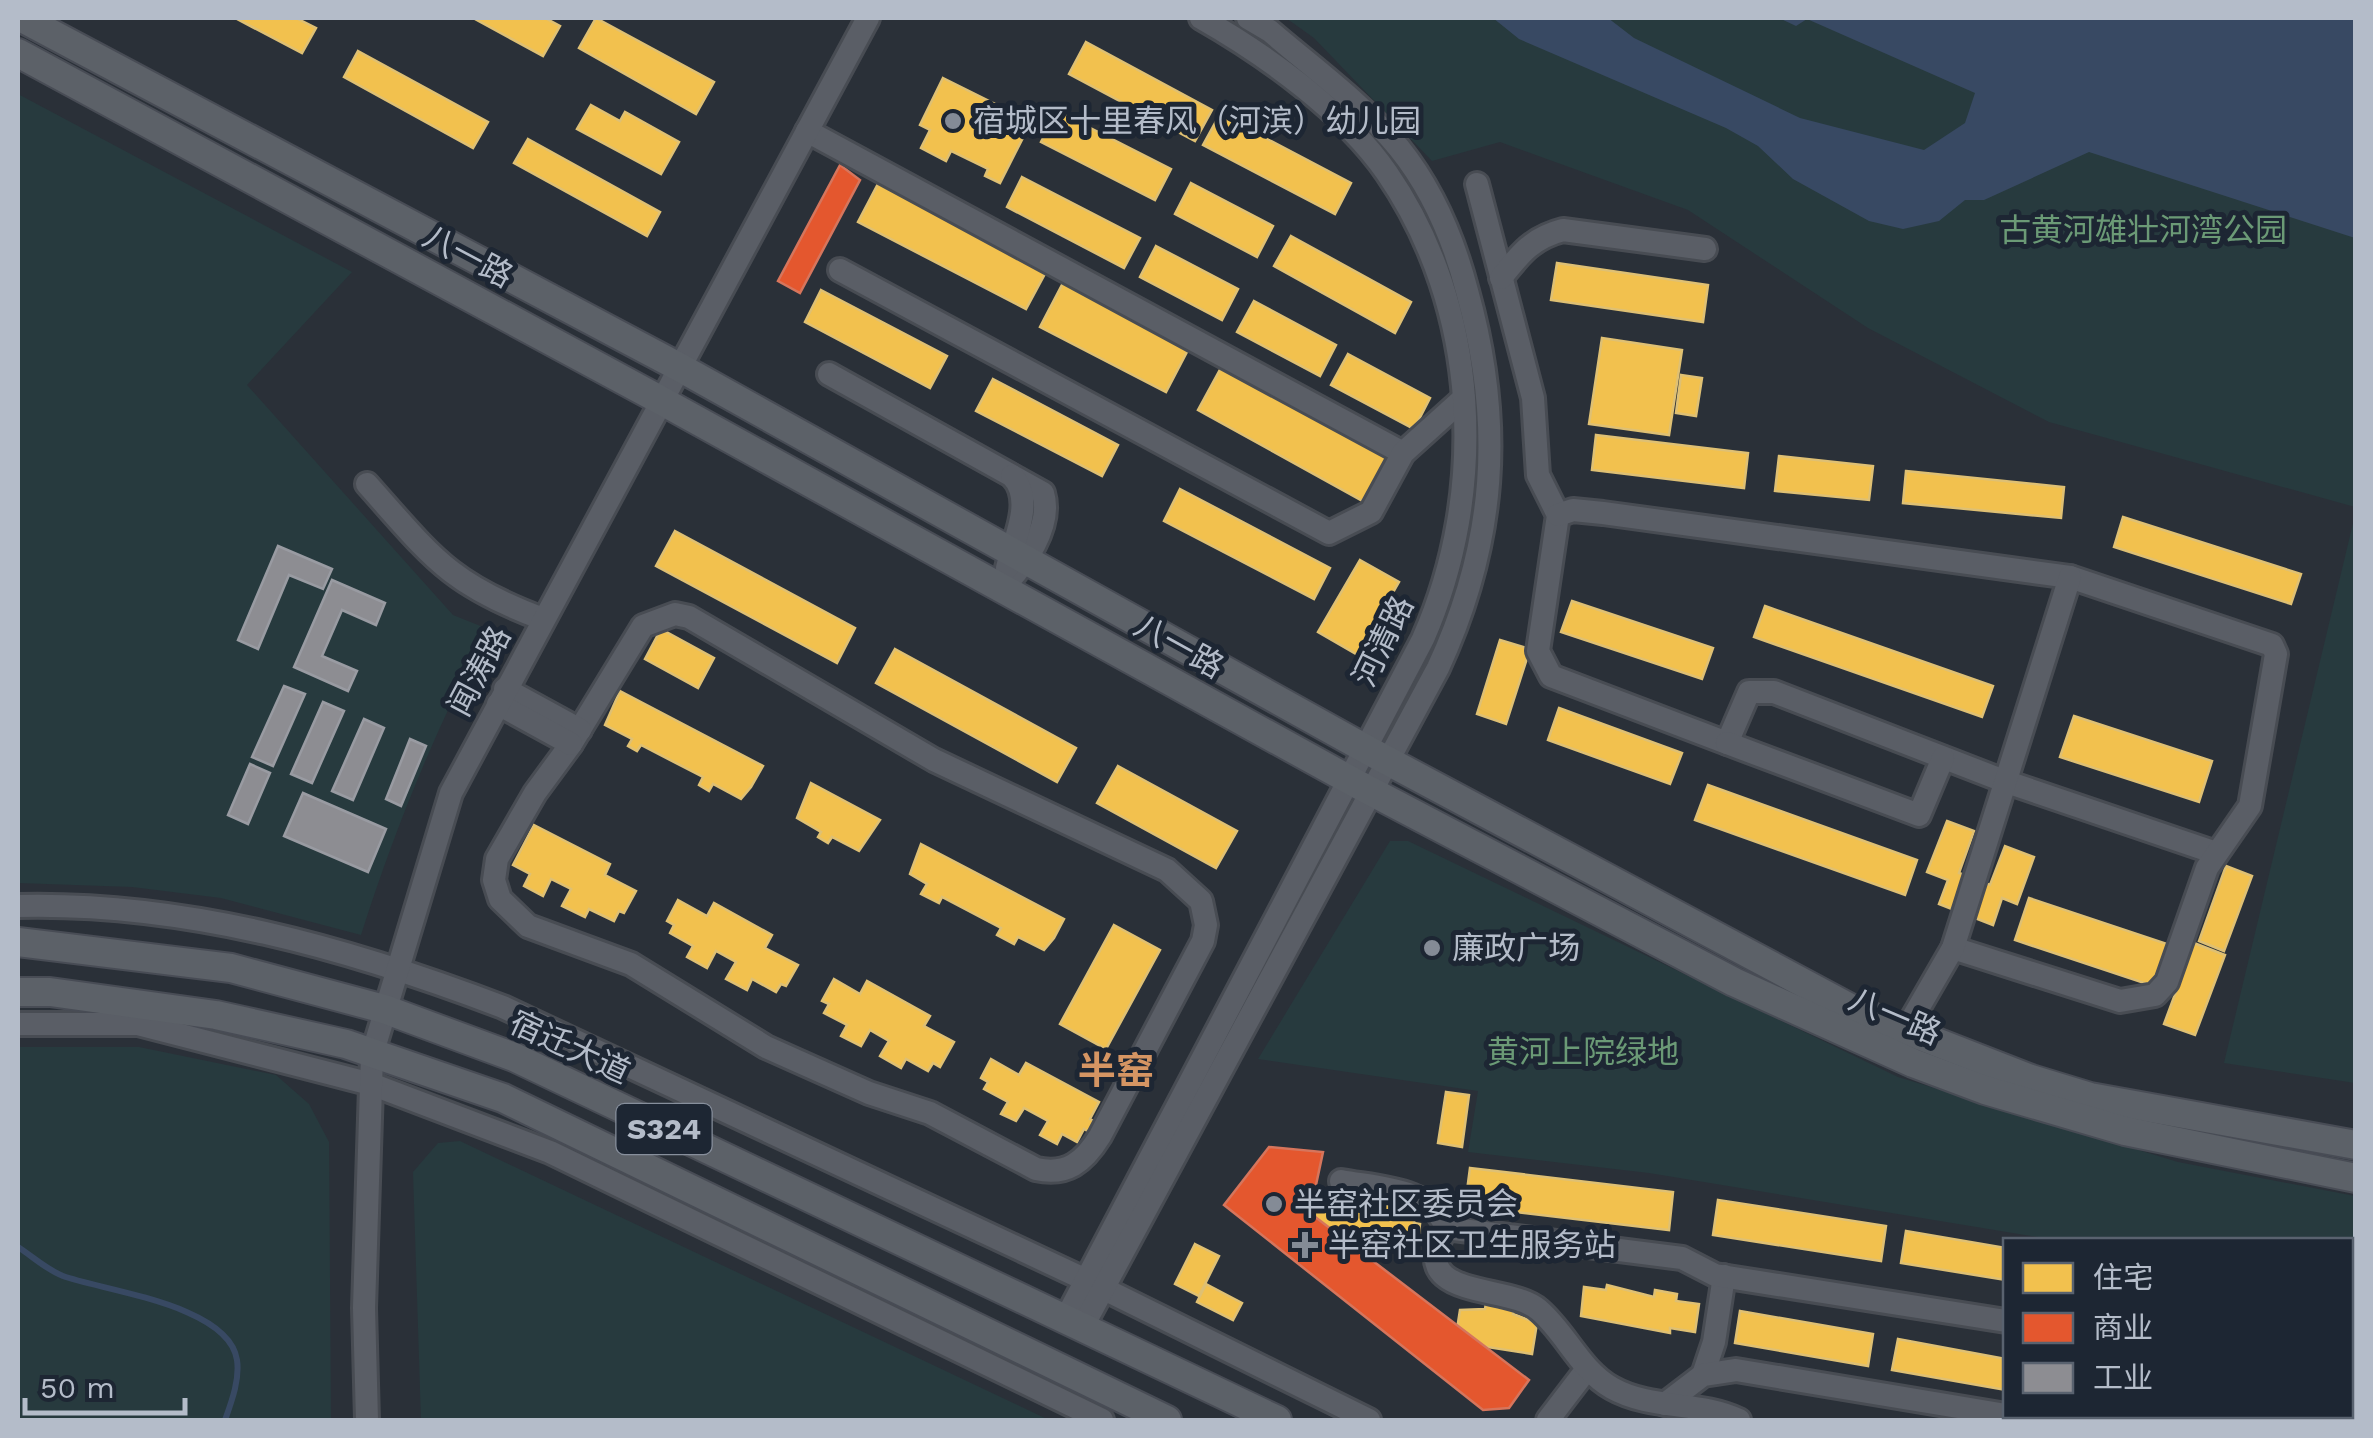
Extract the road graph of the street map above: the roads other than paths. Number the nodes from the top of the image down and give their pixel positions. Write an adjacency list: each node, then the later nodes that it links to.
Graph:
1 (22, 18): 11 (main road, 八一路)
2 (868, 18): 6 (street, 闻涛路)
3 (1201, 18): 15 (street, 河清路)
4 (1248, 18): 13 (street, 河清路)
5 (18, 53): 16 (main road, 八一路)
6 (807, 131): 11 (street, 闻涛路); 17 (street)
7 (1477, 184): 10 (street)
8 (1704, 249): 10 (street)
9 (840, 270): 17 (street)
10 (1501, 278): 12 (street)
11 (679, 367): 16 (street, 闻涛路); 20 (main road, 八一路)
12 (1524, 370): 13 (street); 19 (street)
13 (1486, 372): 27 (street, 河清路)
14 (829, 374): 20 (street)
15 (1464, 398): 17 (street); 27 (street, 河清路)
16 (662, 401): 22 (main road, 八一路); 23 (street, 闻涛路)
17 (1404, 452)
18 (367, 484): 23 (street)
19 (1558, 515): 21 (street); 26 (street)
20 (1020, 557): 22 (street); 27 (main road, 八一路)
21 (2070, 577): 29 (street); 31 (street)
22 (1002, 588): 30 (main road, 八一路)
23 (543, 619): 24 (street, 闻涛路)
24 (502, 697): 25 (street); 35 (street, 闻涛路)
25 (576, 737): 25 (street)
26 (1728, 743): 28 (street); 28 (street)
27 (1377, 755): 30 (street, 河清路); 39 (main road, 八一路)
28 (1944, 758): 29 (street)
29 (2004, 781): 31 (street); 34 (street)
30 (1361, 785): 43 (main road, 八一路); 47 (street, 河清路)
31 (2216, 853): 34 (street)
32 (18, 906): 35 (street)
33 (18, 942): 37 (main road, 宿迁大道 / S324)
34 (1953, 948): 39 (street)
35 (396, 967): 37 (street, 闻涛路); 47 (street)
36 (18, 992): 40 (main road, S324)
37 (384, 1010): 40 (street, 闻涛路); 49 (main road, 宿迁大道 / S324)
38 (18, 1024): 41 (street)
39 (1905, 1031): 42 (main road, 八一路)
40 (372, 1055): 41 (street, 闻涛路); 56 (main road, S324)
41 (370, 1084): 54 (street, 闻涛路); 55 (street)
42 (2356, 1145)
43 (2356, 1178)
44 (1342, 1181): 45 (street)
45 (1446, 1228): 46 (street); 50 (street)
46 (1724, 1276): 48 (street); 51 (street)
47 (1094, 1284): 49 (street, 河清路); 58 (street)
48 (2003, 1321)
49 (1073, 1324): 57 (main road, 宿迁大道 / S324)
50 (1587, 1369): 52 (street); 59 (street)
51 (1703, 1375): 52 (street); 53 (street)
52 (1666, 1404): 60 (street)
53 (2003, 1414)
54 (366, 1420)
55 (1102, 1420)
56 (1167, 1420)
57 (1277, 1420)
58 (1369, 1420)
59 (1548, 1420)
60 (1739, 1420)

